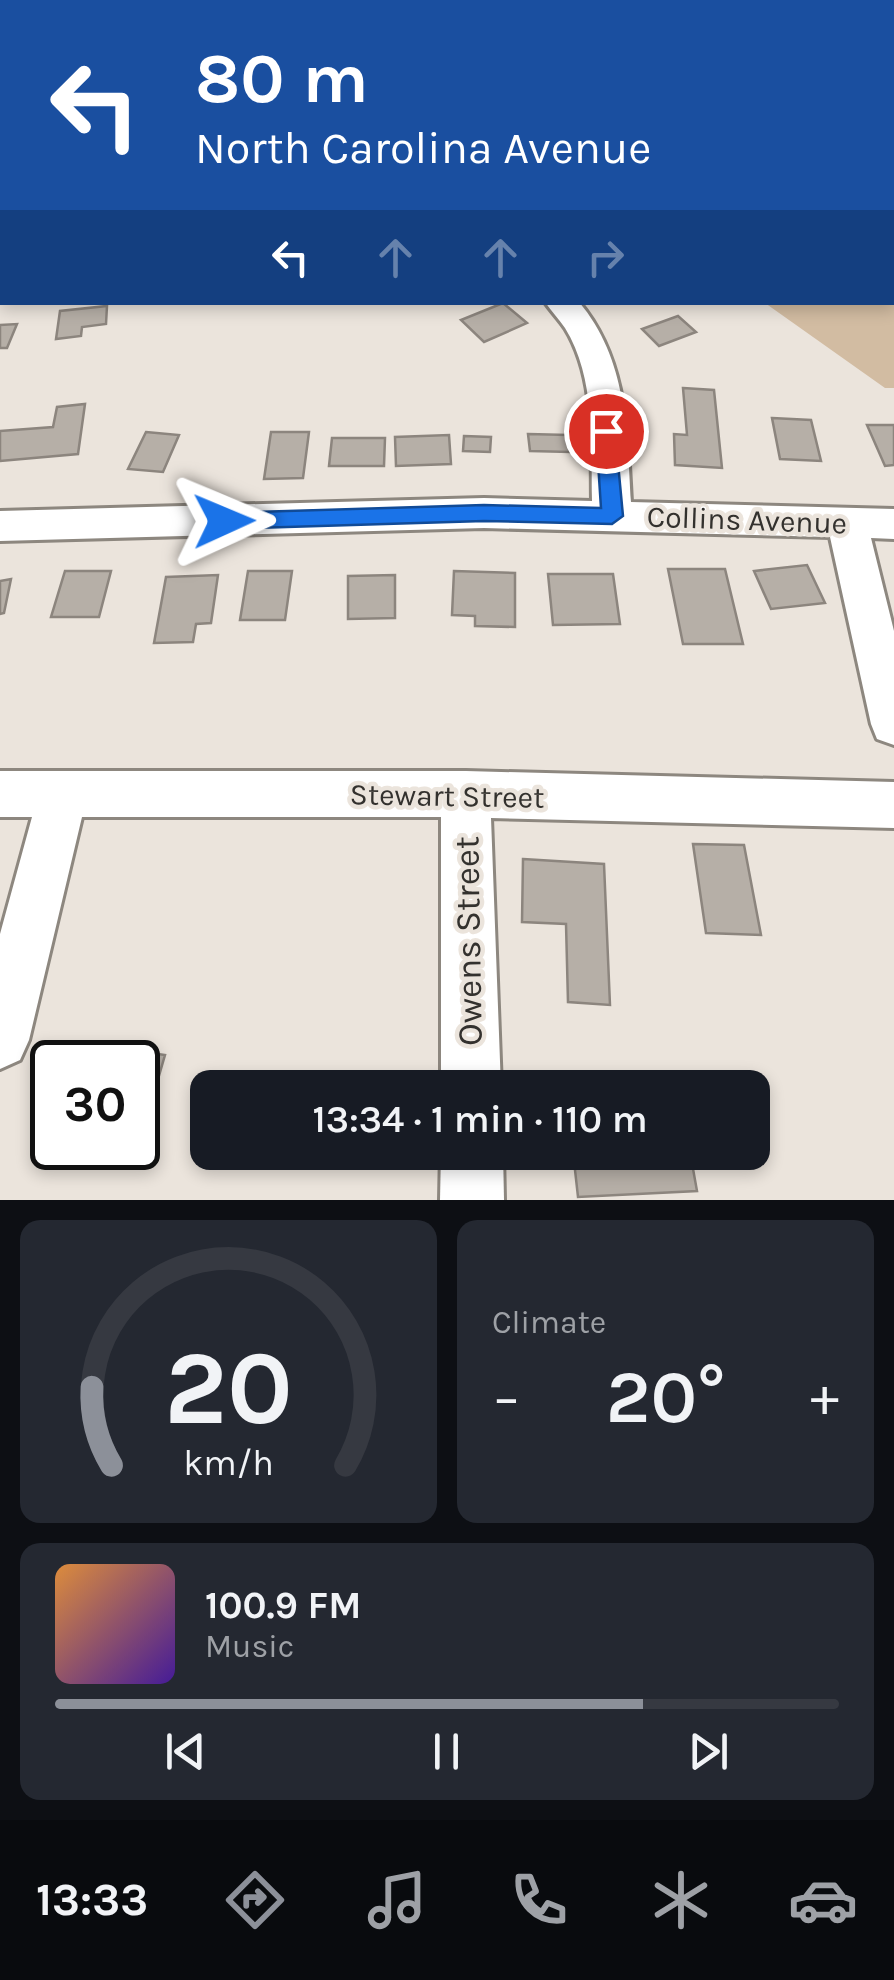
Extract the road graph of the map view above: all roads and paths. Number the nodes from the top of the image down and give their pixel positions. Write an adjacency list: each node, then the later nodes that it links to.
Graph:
1 (564, 305): 2 (street)
2 (612, 516): 3 (street, Collins Avenue); 5 (street, Collins Avenue)
3 (847, 524): 4 (street, Collins Avenue); 6 (street)
4 (894, 524)
5 (0, 526)
6 (894, 724)
7 (0, 794): 8 (street, Stewart Street)
8 (63, 794): 9 (street, Stewart Street); 11 (street)
9 (466, 794): 10 (street, Stewart Street); 12 (street, Owens Street)
10 (894, 805)
11 (0, 1040)
12 (471, 1070)
13 (472, 1170): 14 (street)
14 (472, 1200)

